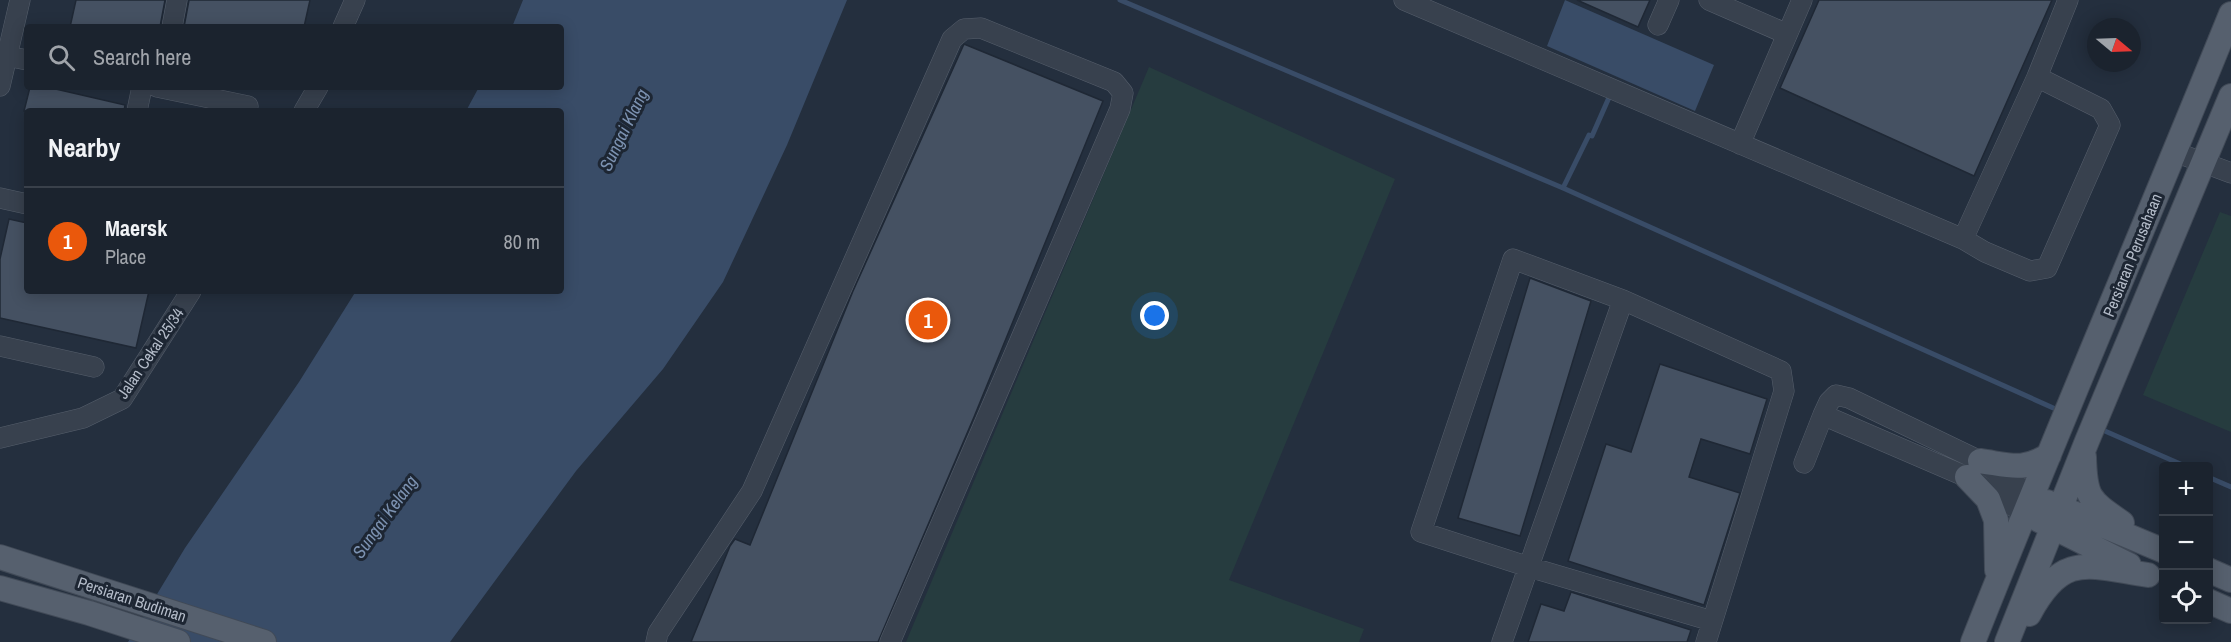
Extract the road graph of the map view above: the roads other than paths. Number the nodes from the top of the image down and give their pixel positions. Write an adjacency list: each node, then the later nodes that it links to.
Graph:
1 (20, 0): 14 (street)
2 (177, 0): 10 (street)
3 (355, 0): 11 (street)
4 (1404, 0): 25 (street)
5 (1669, 0): 12 (street)
6 (1709, 0): 13 (street)
7 (1802, 0): 13 (street)
8 (2068, 0): 16 (street)
9 (2231, 14): 26 (main road, Persiaran Perusahaan)
10 (173, 24)
11 (345, 24)
12 (1658, 25)
13 (1787, 34): 25 (street)
14 (7, 56): 15 (street); 17 (street)
15 (24, 59)
16 (2037, 77): 31 (street); 31 (street)
17 (0, 86)
18 (141, 90): 23 (street)
19 (172, 90): 22 (street)
20 (316, 90): 24 (street)
21 (2231, 96): 27 (main road, Persiaran Perusahaan)
22 (248, 106)
23 (138, 108)
24 (306, 108)
25 (1740, 144): 31 (street)
26 (2175, 152): 27 (street); 37 (main road, Persiaran Perusahaan)
27 (2204, 163): 28 (street); 38 (main road, Persiaran Perusahaan)
28 (2231, 172)
29 (0, 198): 30 (street)
30 (24, 203)
31 (1963, 239)
32 (188, 294): 36 (street, Jalan Cekal 25/34)
33 (1623, 300): 46 (street); 46 (street); 54 (street)
34 (0, 346): 35 (street)
35 (94, 367)
36 (0, 438)
37 (2053, 445): 40 (main road); 41 (main road, Persiaran Perusahaan)
38 (2085, 446): 42 (main road, Persiaran Perusahaan); 43 (main road)
39 (1804, 463): 40 (street)
40 (1974, 469): 41 (street); 50 (main road)
41 (2027, 504): 42 (main road); 50 (main road, Persiaran Perusahaan)
42 (2057, 518): 44 (main road); 48 (main road); 62 (main road, Persiaran Perusahaan)
43 (2159, 548)
44 (2159, 549)
45 (0, 557): 56 (main road, Persiaran Budiman)
46 (1529, 567): 54 (street); 59 (street)
47 (2213, 572): 49 (main road)
48 (2156, 578): 63 (main road)
49 (2231, 580)
50 (1997, 581): 61 (main road, Persiaran Perusahaan)
51 (0, 588): 55 (main road, Persiaran Budiman)
52 (2213, 603): 53 (main road)
53 (2231, 611)
54 (1712, 621): 60 (street)
55 (178, 642)
56 (264, 642)
57 (656, 642): 58 (street)
58 (890, 642)
59 (1502, 642)
60 (1706, 642)
61 (1973, 642)
62 (2007, 642)
63 (2014, 642)

